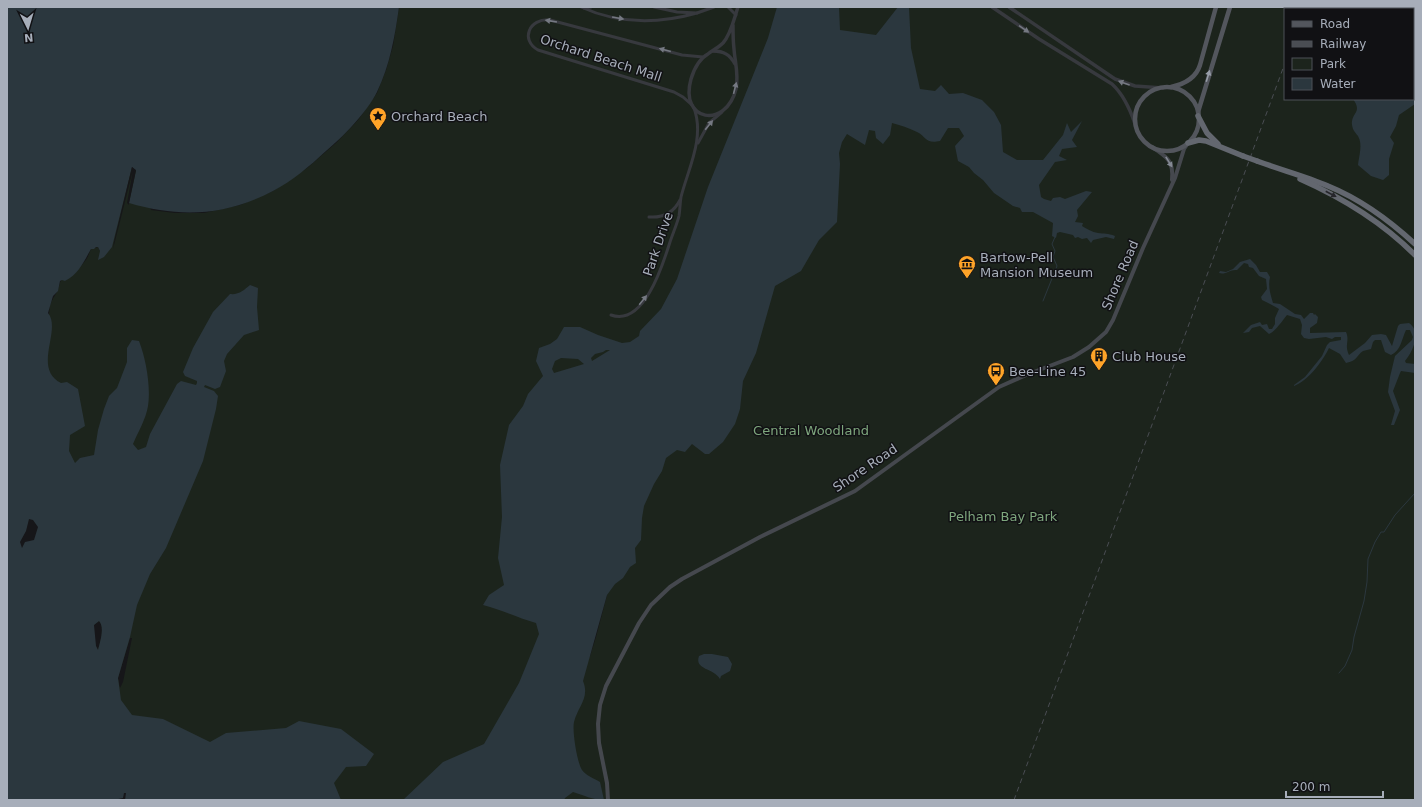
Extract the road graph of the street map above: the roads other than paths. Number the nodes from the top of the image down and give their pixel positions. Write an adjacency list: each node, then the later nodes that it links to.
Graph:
1 (581, 7): 2 (street); 11 (street, one-way to 11)
2 (591, 7)
3 (654, 7): 11 (street)
4 (714, 7): 11 (street)
5 (728, 7): 12 (street)
6 (738, 7): 12 (street, Park Drive)
7 (992, 7): 21 (street, one-way to 21)
8 (1009, 7): 17 (street, one-way to 8)
9 (1216, 7): 17 (main road)
10 (1230, 7): 20 (main road, one-way to 10)
11 (697, 13)
12 (736, 15): 13 (street, Park Drive)
13 (733, 25): 14 (street, Park Drive); 16 (street, Park Drive)
14 (713, 51): 15 (street, Park Drive); 16 (street)
15 (703, 57): 18 (street, Park Drive); 18 (street, Orchard Beach Mall, one-way to 18)
16 (737, 67): 19 (street, Park Drive, one-way to 16)
17 (1164, 88): 20 (main road); 21 (main road)
18 (693, 107): 19 (street); 23 (street, Park Drive)
19 (726, 108): 23 (street, Park Drive, one-way to 19)
20 (1198, 115): 22 (main road); 25 (highway)
21 (1135, 124): 24 (main road)
22 (1188, 143): 24 (main road); 25 (highway); 27 (main road, Shore Road)
23 (696, 146): 28 (street, Park Drive)
24 (1152, 147): 27 (main road, Shore Road, one-way to 27)
25 (1223, 148): 26 (highway, bridge)
26 (1284, 171): 30 (highway); 33 (highway, one-way to 33)
27 (1172, 183): 35 (main road, Shore Road)
28 (681, 199): 29 (street, Park Drive); 34 (street, Park Drive, one-way to 28)
29 (649, 217)
30 (1394, 225): 31 (highway); 32 (highway)
31 (1415, 238)
32 (1415, 244)
33 (1415, 255)
34 (611, 315)
35 (608, 800)

